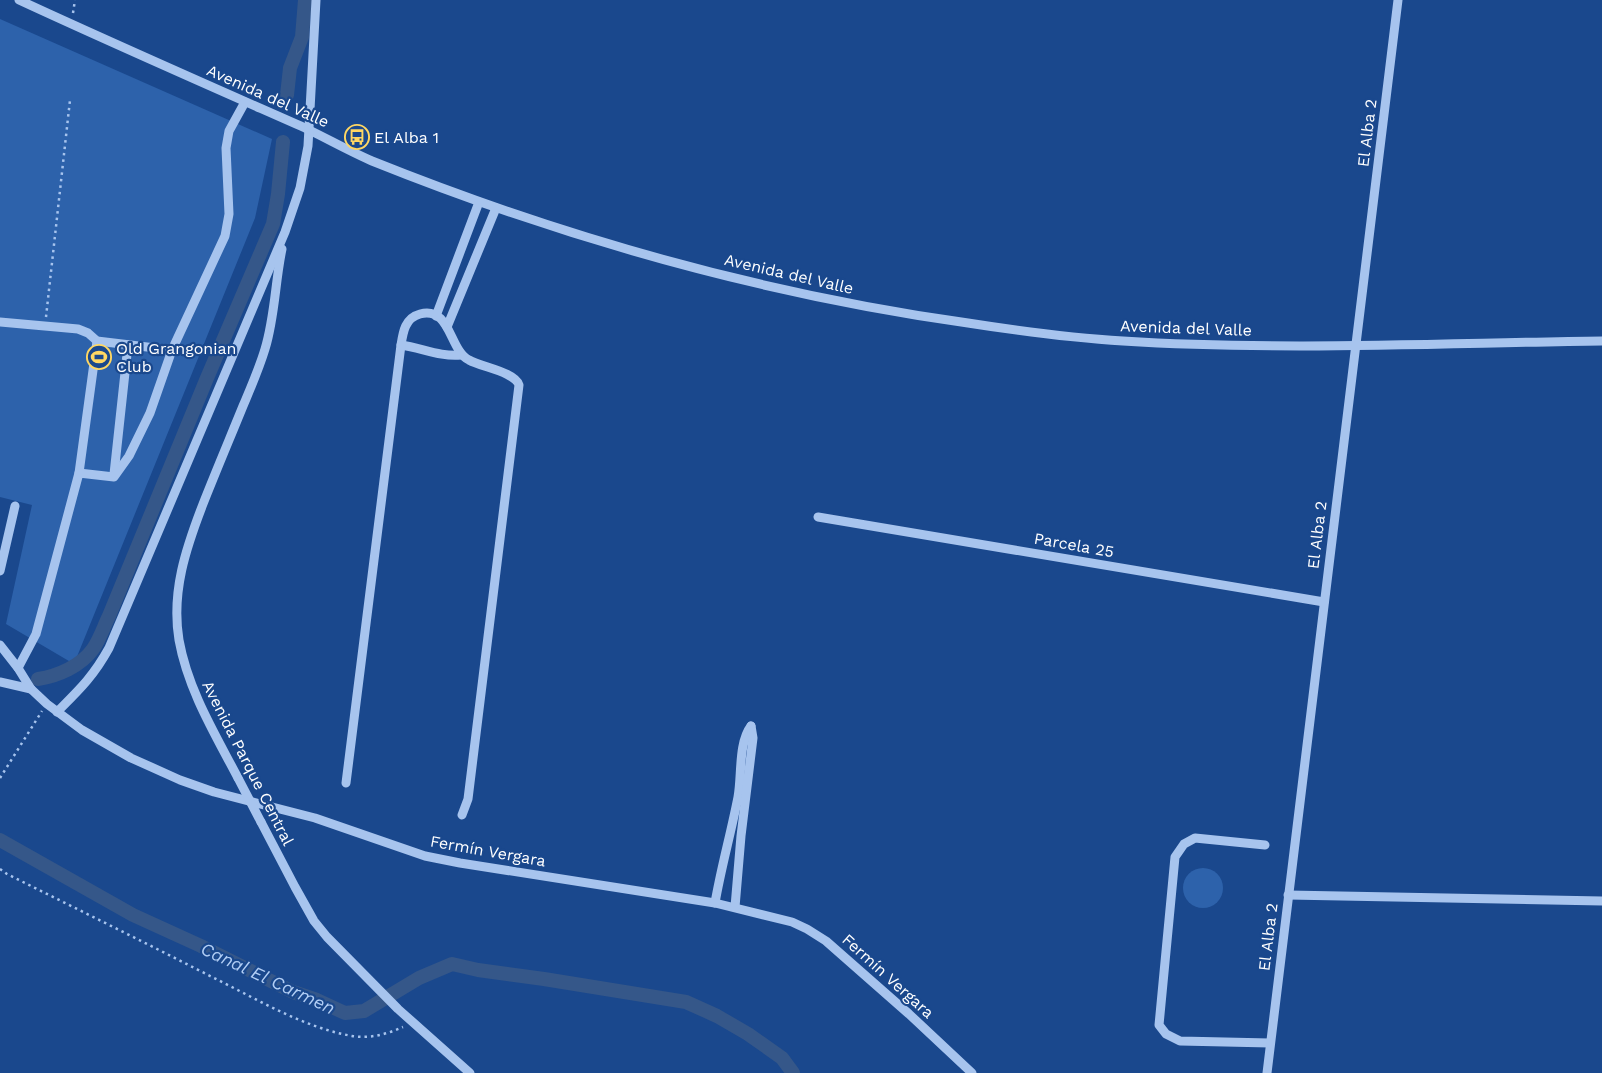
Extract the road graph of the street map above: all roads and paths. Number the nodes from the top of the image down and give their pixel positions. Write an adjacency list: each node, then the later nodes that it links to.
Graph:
1 (19, 0): 5 (street, Avenida del Valle)
2 (316, 0): 6 (street)
3 (1398, 0): 18 (street, El Alba 2)
4 (70, 100): 12 (path)
5 (245, 102): 6 (street, Avenida del Valle); 19 (street)
6 (309, 130): 7 (street, Avenida del Valle); 9 (street)
7 (480, 202): 8 (street, Avenida del Valle); 10 (street)
8 (496, 208): 13 (street); 18 (street, Avenida del Valle)
9 (286, 232): 33 (street); 43 (street, Avenida Parque Central, bridge)
10 (436, 316): 13 (street); 17 (street)
11 (0, 322): 12 (street)
12 (45, 326): 15 (street)
13 (447, 327): 20 (street)
14 (1602, 340): 18 (street, Avenida del Valle)
15 (98, 341): 16 (street); 21 (street)
16 (128, 344): 19 (street); 22 (street)
17 (401, 345): 20 (street); 35 (street)
18 (1356, 345): 27 (street, El Alba 2)
19 (172, 350): 22 (street)
20 (462, 356): 36 (street)
21 (79, 473): 22 (street); 29 (street)
22 (114, 477)
23 (15, 506): 25 (street)
24 (818, 517): 27 (street, Parcela 25)
25 (2, 550): 26 (street)
26 (0, 571)
27 (1324, 602): 39 (street, El Alba 2)
28 (0, 645): 29 (street, Fermín Vergara)
29 (18, 668): 31 (street, Fermín Vergara)
30 (0, 682): 31 (street)
31 (31, 689): 32 (street, Fermín Vergara)
32 (47, 704): 33 (street, Fermín Vergara); 34 (path)
33 (57, 712): 41 (street, Fermín Vergara)
34 (0, 778)
35 (346, 783)
36 (462, 815)
37 (1265, 845): 44 (street)
38 (0, 869): 43 (path)
39 (1288, 895): 40 (street); 44 (street, El Alba 2)
40 (1602, 901)
41 (715, 904): 42 (street, Fermín Vergara); 42 (street)
42 (735, 907): 46 (street, Fermín Vergara)
43 (412, 1022): 45 (street, Avenida Parque Central)
44 (1270, 1043): 47 (street, El Alba 2)
45 (470, 1073)
46 (972, 1073)
47 (1266, 1073)

